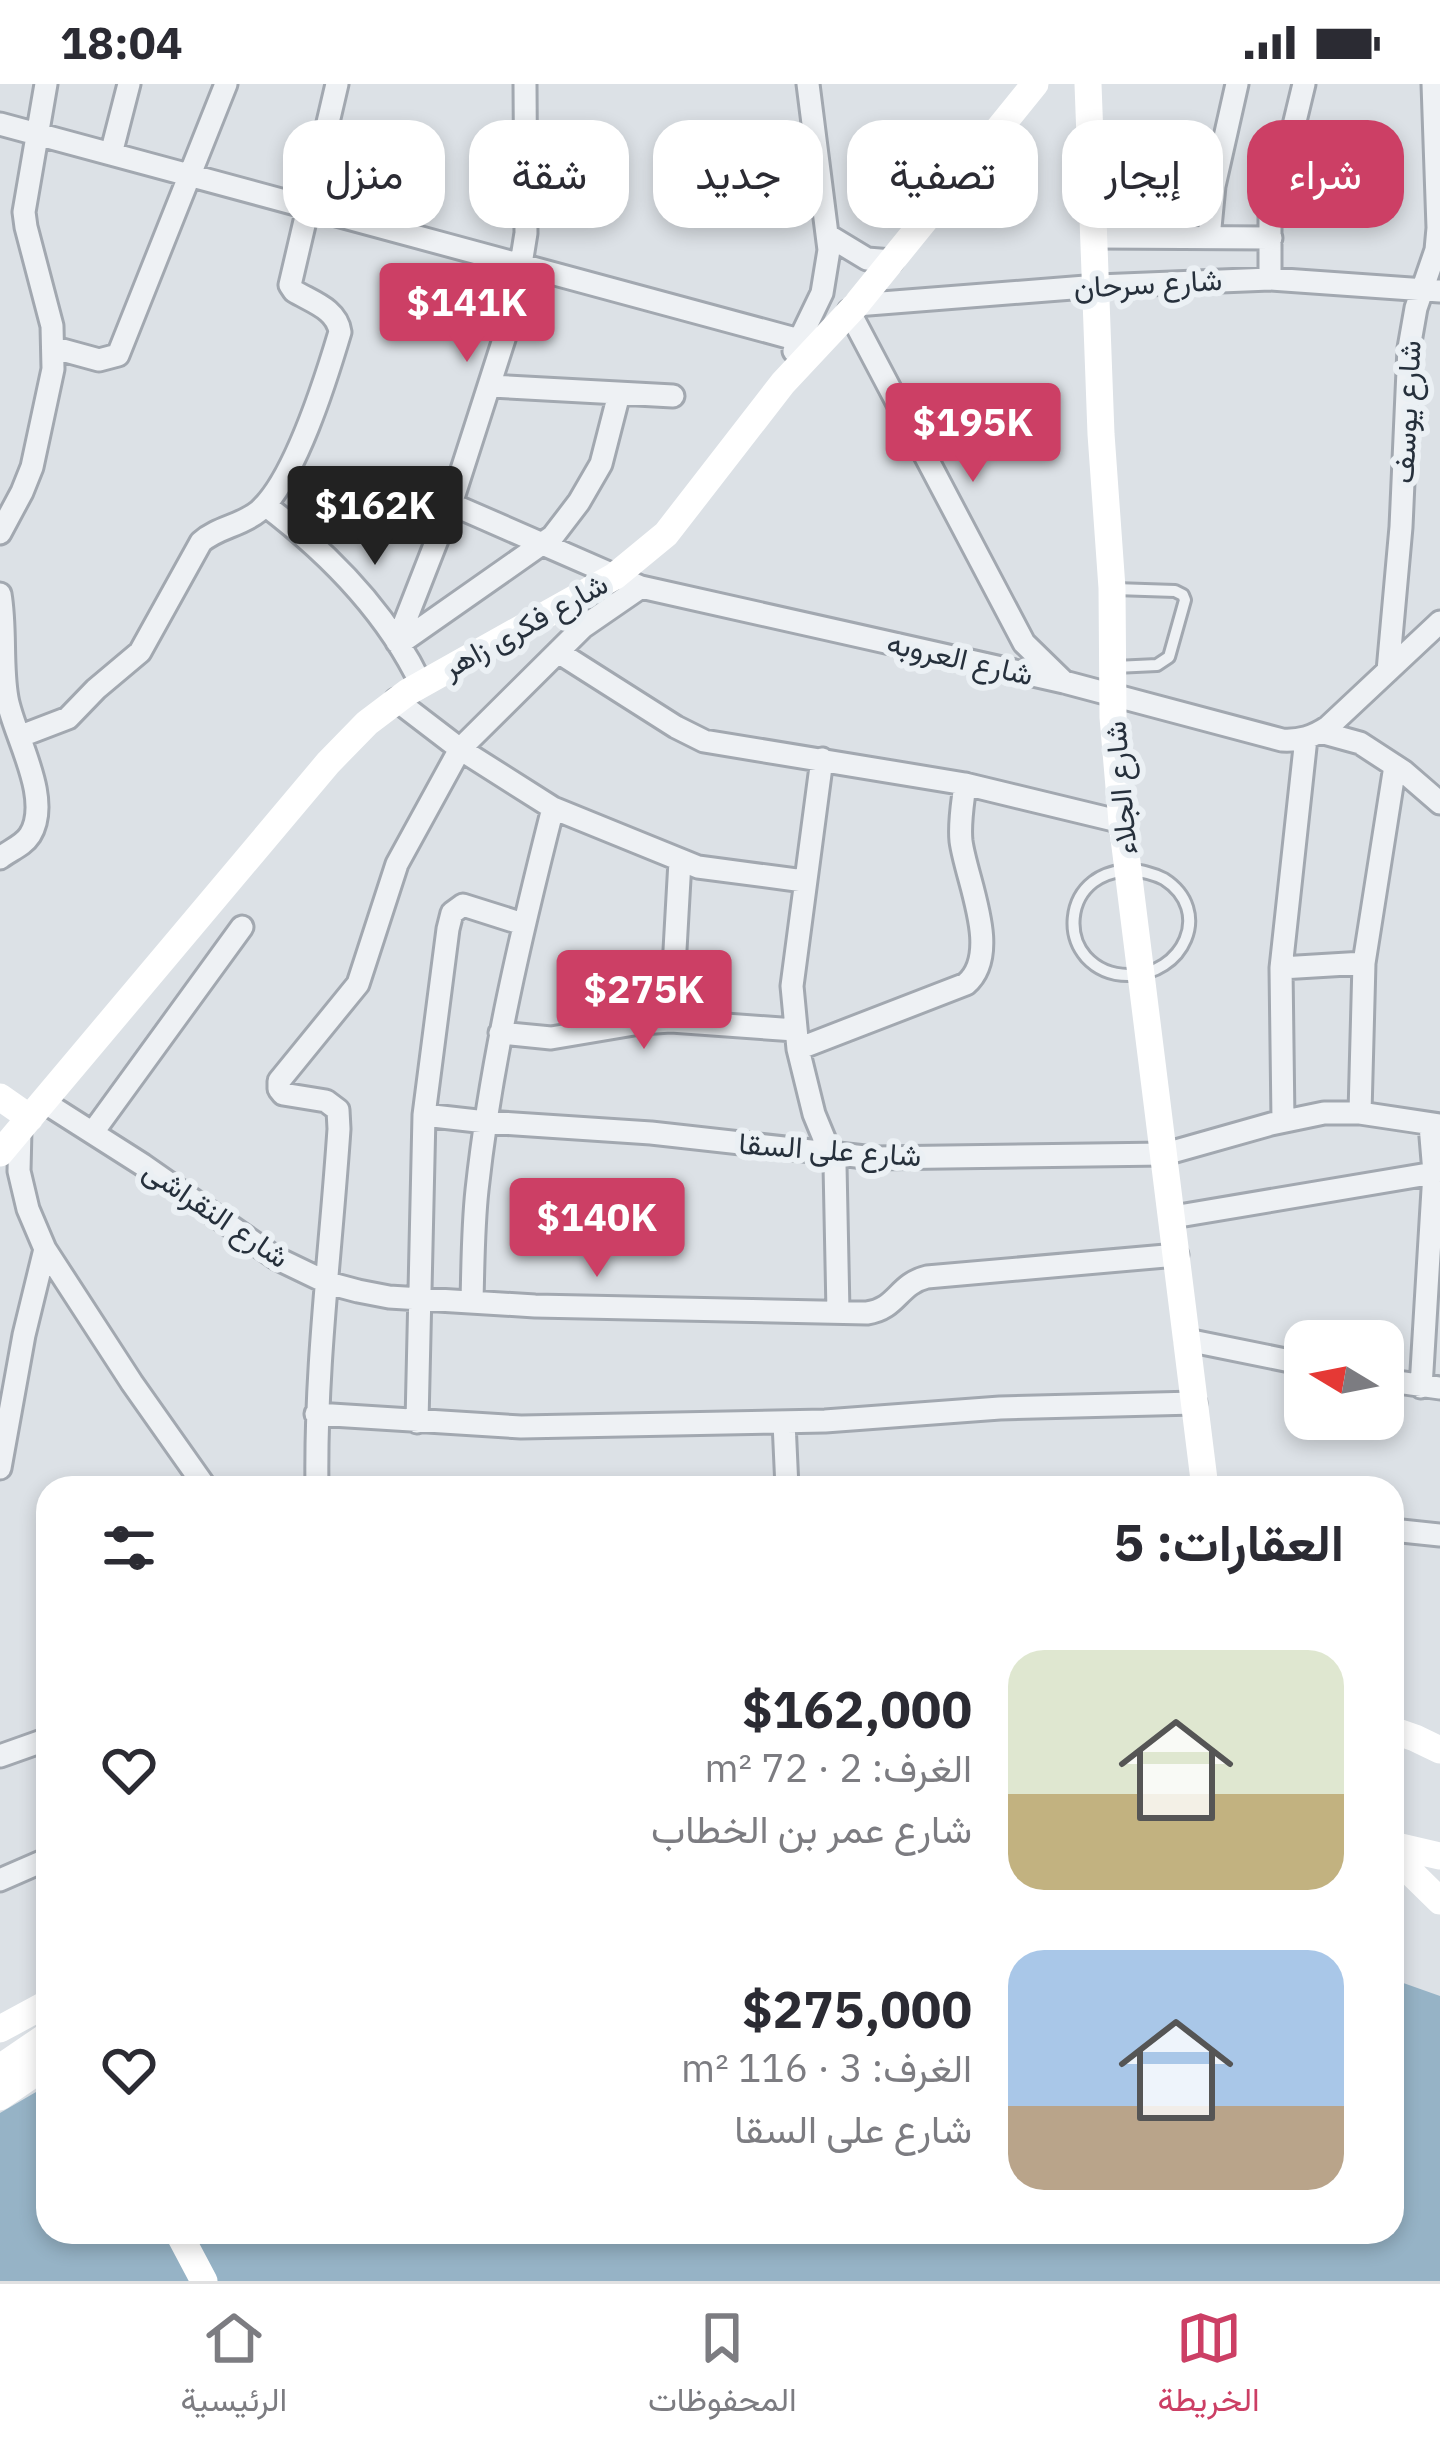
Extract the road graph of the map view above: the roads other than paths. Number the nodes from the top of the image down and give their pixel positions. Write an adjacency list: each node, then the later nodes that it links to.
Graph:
1 (46, 84): 14 (street)
2 (129, 84): 15 (street)
3 (226, 84): 16 (street)
4 (337, 84): 12 (street)
5 (525, 84): 25 (street)
6 (808, 84): 20 (street)
7 (1035, 84): 24 (street, شارع فكرى زاهر)
8 (1088, 84): 21 (street, شارع الجلاء)
9 (1237, 84): 22 (street)
10 (1304, 84): 23 (street)
11 (1433, 84): 28 (street, شارع يوسف)
12 (328, 120)
13 (0, 124): 14 (street)
14 (37, 134): 15 (street); 31 (street)
15 (111, 154): 16 (street)
16 (188, 175): 17 (street); 31 (street)
17 (283, 201)
18 (303, 228): 37 (street)
19 (380, 228): 25 (street)
20 (829, 236): 24 (street); 30 (street)
21 (1095, 237): 22 (street); 27 (street, شارع الجلاء)
22 (1209, 238): 23 (street)
23 (1271, 238): 26 (street)
24 (892, 261): 29 (street, شارع فكرى زاهر)
25 (523, 267): 30 (street); 33 (street)
26 (1270, 278): 27 (street, شارع سرحان); 28 (street, شارع سرحان)
27 (1097, 286): 29 (street, شارع سرحان); 42 (street, شارع الجلاء)
28 (1431, 291): 47 (street, شارع يوسف)
29 (852, 308): 32 (street, شارع فكرى زاهر); 49 (street)
30 (799, 340): 32 (street)
31 (55, 348): 38 (street)
32 (783, 383): 40 (street, شارع فكرى زاهر)
33 (490, 386): 34 (street); 36 (street)
34 (619, 394): 35 (street); 39 (street)
35 (673, 396)
36 (451, 504): 39 (street, شارع العروبه); 45 (street)
37 (265, 505): 45 (street); 53 (street)
38 (0, 533)
39 (540, 545): 40 (street, شارع العروبه); 45 (street)
40 (615, 576): 41 (street, شارع العروبه); 50 (street, شارع فكرى زاهر)
41 (641, 587): 46 (street); 49 (street, شارع العروبه)
42 (1112, 589): 48 (street, شارع الجلاء); 48 (lane)
43 (0, 594): 53 (street)
44 (1440, 622): 47 (street)
45 (398, 643): 50 (street)
46 (558, 652): 54 (street); 55 (street)
47 (1388, 671): 52 (street)
48 (1113, 681): 49 (street, شارع العروبه); 52 (street, شارع العروبه); 60 (street, شارع الجلاء)
49 (1064, 682)
50 (421, 684): 51 (street, شارع فكرى زاهر)
51 (396, 700): 54 (street); 76 (street, شارع فكرى زاهر)
52 (1312, 735): 56 (street, شارع العروبه); 68 (street)
53 (21, 736): 61 (street)
54 (460, 748): 59 (street); 88 (street)
55 (822, 758): 57 (street); 64 (street)
56 (1395, 766): 58 (street, شارع العروبه); 67 (street)
57 (965, 784): 60 (street); 72 (street)
58 (1440, 803)
59 (553, 808): 62 (street); 65 (street)
60 (1122, 822): 63 (street, شارع الجلاء)
61 (1, 856)
62 (680, 861): 64 (street); 70 (street)
63 (1128, 869): 69 (street, شارع الجلاء); 69 (lane); 69 (lane)
64 (804, 881): 72 (street)
65 (523, 924): 71 (street); 75 (street)
66 (242, 927): 80 (street)
67 (1364, 963): 68 (street); 74 (street)
68 (1281, 968): 77 (street)
69 (1142, 974): 82 (street, شارع الجلاء)
70 (670, 1021): 71 (street); 72 (street)
71 (500, 1033): 78 (street)
72 (797, 1039): 83 (street)
73 (0, 1097): 76 (street)
74 (1360, 1113): 77 (street, شارع على السقا); 79 (street, شارع على السقا)
75 (424, 1115): 78 (street, شارع على السقا); 89 (street)
76 (23, 1117): 80 (street, شارع النقراشى); 81 (street, شارع فكرى زاهر); 86 (street)
77 (1282, 1121): 82 (street, شارع على السقا)
78 (486, 1122): 83 (street, شارع على السقا); 90 (street)
79 (1435, 1125): 84 (street)
80 (93, 1132): 88 (street, شارع النقراشى)
81 (0, 1153)
82 (1165, 1154): 83 (street, شارع على السقا); 85 (street, شارع الجلاء)
83 (832, 1156): 91 (street)
84 (1434, 1173): 85 (street); 94 (street)
85 (1173, 1217): 87 (street, شارع الجلاء)
86 (45, 1249): 99 (street); 100 (street)
87 (1177, 1255): 91 (street, شارع النقراشى); 92 (street, شارع الجلاء)
88 (328, 1283): 89 (street, شارع النقراشى); 96 (street)
89 (421, 1298): 90 (street, شارع النقراشى); 97 (street)
90 (472, 1301): 91 (street, شارع النقراشى)
91 (838, 1312)
92 (1187, 1340): 93 (street); 95 (street, شارع الجلاء)
93 (1284, 1360)
94 (1430, 1388)
95 (1195, 1402): 98 (street); 103 (street, شارع الجلاء)
96 (316, 1414): 97 (street); 101 (street)
97 (417, 1421): 98 (street)
98 (784, 1422): 102 (street)
99 (0, 1468)
100 (198, 1476)
101 (317, 1476)
102 (786, 1476)
103 (1204, 1476)
104 (1404, 1531): 105 (street)
105 (1440, 1535)
106 (1404, 1730): 107 (street)
107 (1440, 1730)
108 (1404, 1735): 110 (street)
109 (36, 1742): 111 (street)
110 (1440, 1750)
111 (0, 1756)
112 (1404, 1852): 113 (street)
113 (1440, 1856)
114 (1404, 1863): 117 (street)
115 (36, 1864): 116 (street)
116 (0, 1880)
117 (1440, 1901)
118 (36, 2009): 119 (street)
119 (0, 2029)
120 (36, 2043): 121 (street)
121 (0, 2068)
122 (36, 2072): 123 (street)
123 (0, 2097)
124 (170, 2244): 126 (street)
125 (184, 2244): 127 (street)
126 (189, 2281)
127 (204, 2281)

